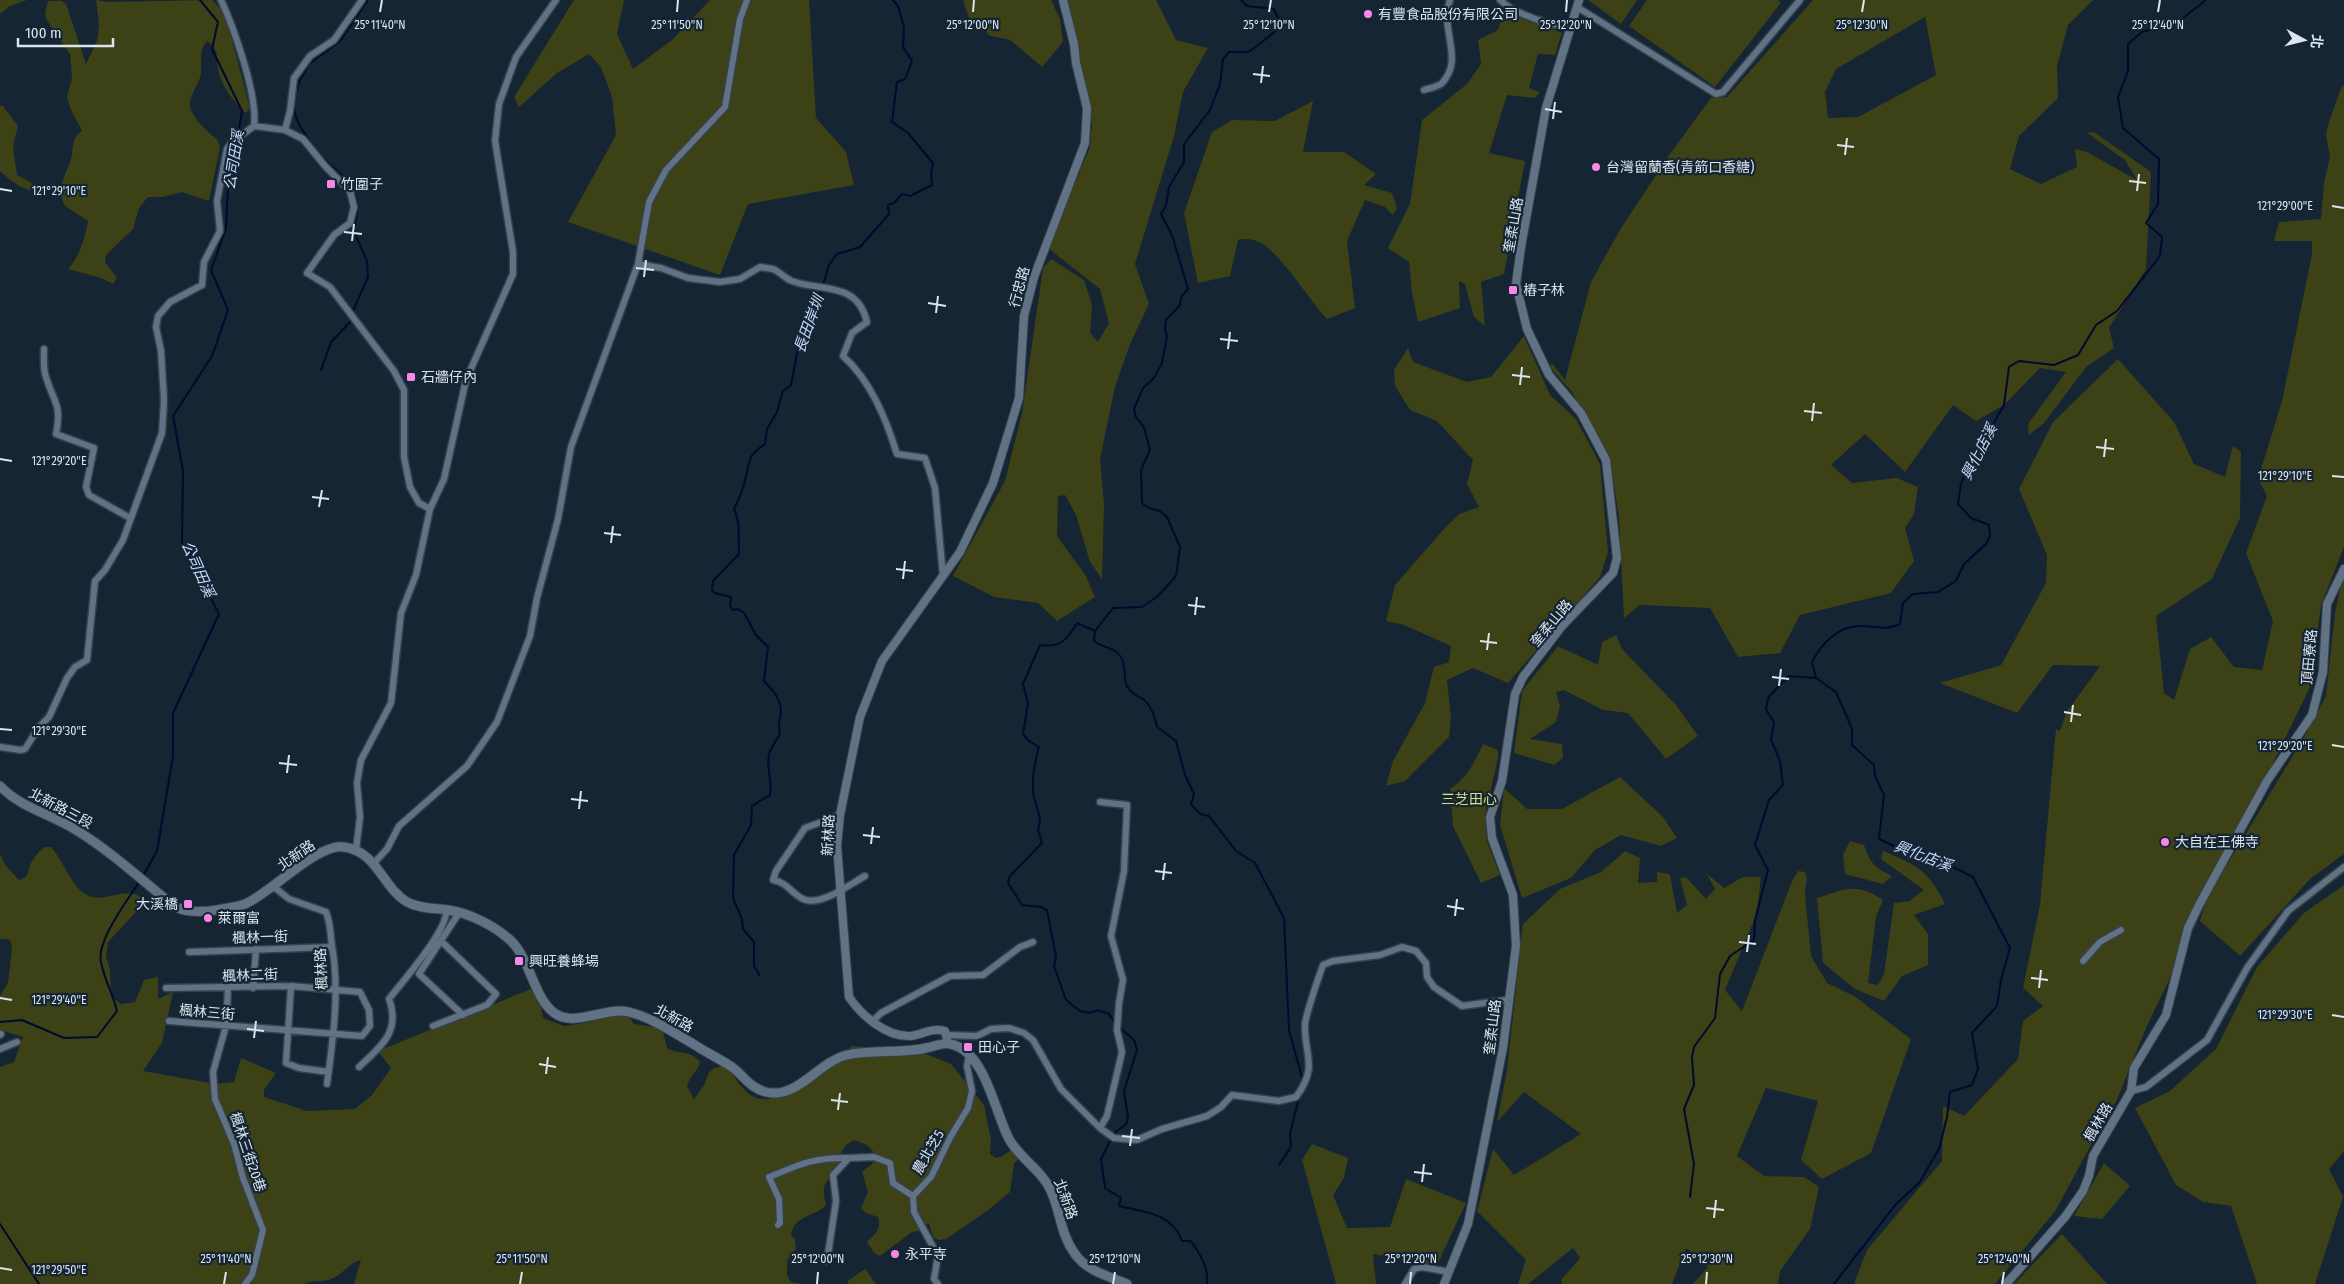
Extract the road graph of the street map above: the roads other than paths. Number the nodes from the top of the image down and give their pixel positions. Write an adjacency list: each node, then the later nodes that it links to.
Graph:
1 (221, 0): 12 (street)
2 (362, 0): 13 (street)
3 (556, 0): 16 (street)
4 (747, 0): 14 (street)
5 (1063, 0): 19 (street, 行忠路)
6 (1450, 0): 11 (street)
7 (1500, 0): 10 (street)
8 (1800, 0): 9 (street)
9 (1578, 3): 10 (street, 奎柔山路)
10 (1570, 26): 46 (street, 奎柔山路)
11 (1424, 90)
12 (252, 127): 13 (street); 17 (street)
13 (285, 130): 16 (street)
14 (638, 264): 19 (street); 25 (street)
15 (44, 349): 17 (street)
16 (430, 510): 24 (street)
17 (130, 518): 20 (street)
18 (2344, 569): 39 (street, 頂田寮路)
19 (943, 576): 23 (street, 新林路)
20 (0, 747)
21 (0, 786): 28 (main road, 北新路三段)
22 (1100, 802): 62 (street)
23 (840, 815): 30 (street, 新林路); 30 (street)
24 (356, 850): 25 (main road, 北新路); 29 (main road, 北新路)
25 (374, 863): 31 (main road, 北新路)
26 (2344, 868): 61 (street)
27 (865, 876): 30 (street)
28 (148, 885): 29 (main road, 北新路)
29 (274, 887): 36 (street, 楓林路)
30 (841, 892): 49 (street, 新林路)
31 (446, 910): 32 (main road, 北新路); 58 (street)
32 (458, 913): 34 (street); 54 (main road, 北新路)
33 (2121, 930): 40 (street)
34 (440, 941): 47 (street); 47 (street)
35 (1033, 942): 49 (street)
36 (332, 947): 37 (street, 楓林一街); 45 (street, 楓林路)
37 (256, 949): 38 (street, 楓林一街); 43 (street)
38 (189, 952)
39 (2181, 956): 61 (street, 楓林路)
40 (2083, 961)
41 (291, 986): 43 (street, 楓林二街); 45 (street, 楓林二街); 52 (street)
42 (166, 988): 44 (street, 楓林二街)
43 (253, 988): 44 (street, 楓林二街)
44 (228, 989): 50 (street, 楓林三街20巷)
45 (335, 989): 53 (street, 楓林路); 53 (street, 楓林二街)
46 (1507, 1000): 62 (street); 67 (street, 奎柔山路)
47 (463, 1015): 51 (street)
48 (169, 1021): 50 (street, 楓林三街)
49 (873, 1021): 54 (street, 新林路)
50 (226, 1026): 52 (street, 楓林三街); 68 (street, 楓林三街20巷)
51 (433, 1026)
52 (289, 1031): 53 (street, 楓林三街); 59 (street)
53 (333, 1034): 59 (street, 楓林路)
54 (948, 1039): 57 (main road, 北新路); 62 (street)
55 (17, 1042): 56 (street)
56 (0, 1049)
57 (969, 1056): 64 (street, 農北芝5); 70 (main road, 北新路)
58 (359, 1067)
59 (329, 1072): 60 (street, 楓林路)
60 (327, 1084)
61 (2131, 1091): 73 (street, 楓林路)
62 (1100, 1128)
63 (849, 1158): 64 (street); 65 (street); 66 (street)
64 (913, 1196): 69 (street)
65 (778, 1225)
66 (827, 1261)
67 (1448, 1272): 71 (street); 72 (street, 奎柔山路)
68 (245, 1284)
69 (938, 1284)
70 (1127, 1284)
71 (1406, 1284)
72 (1444, 1284)
73 (2006, 1284)

